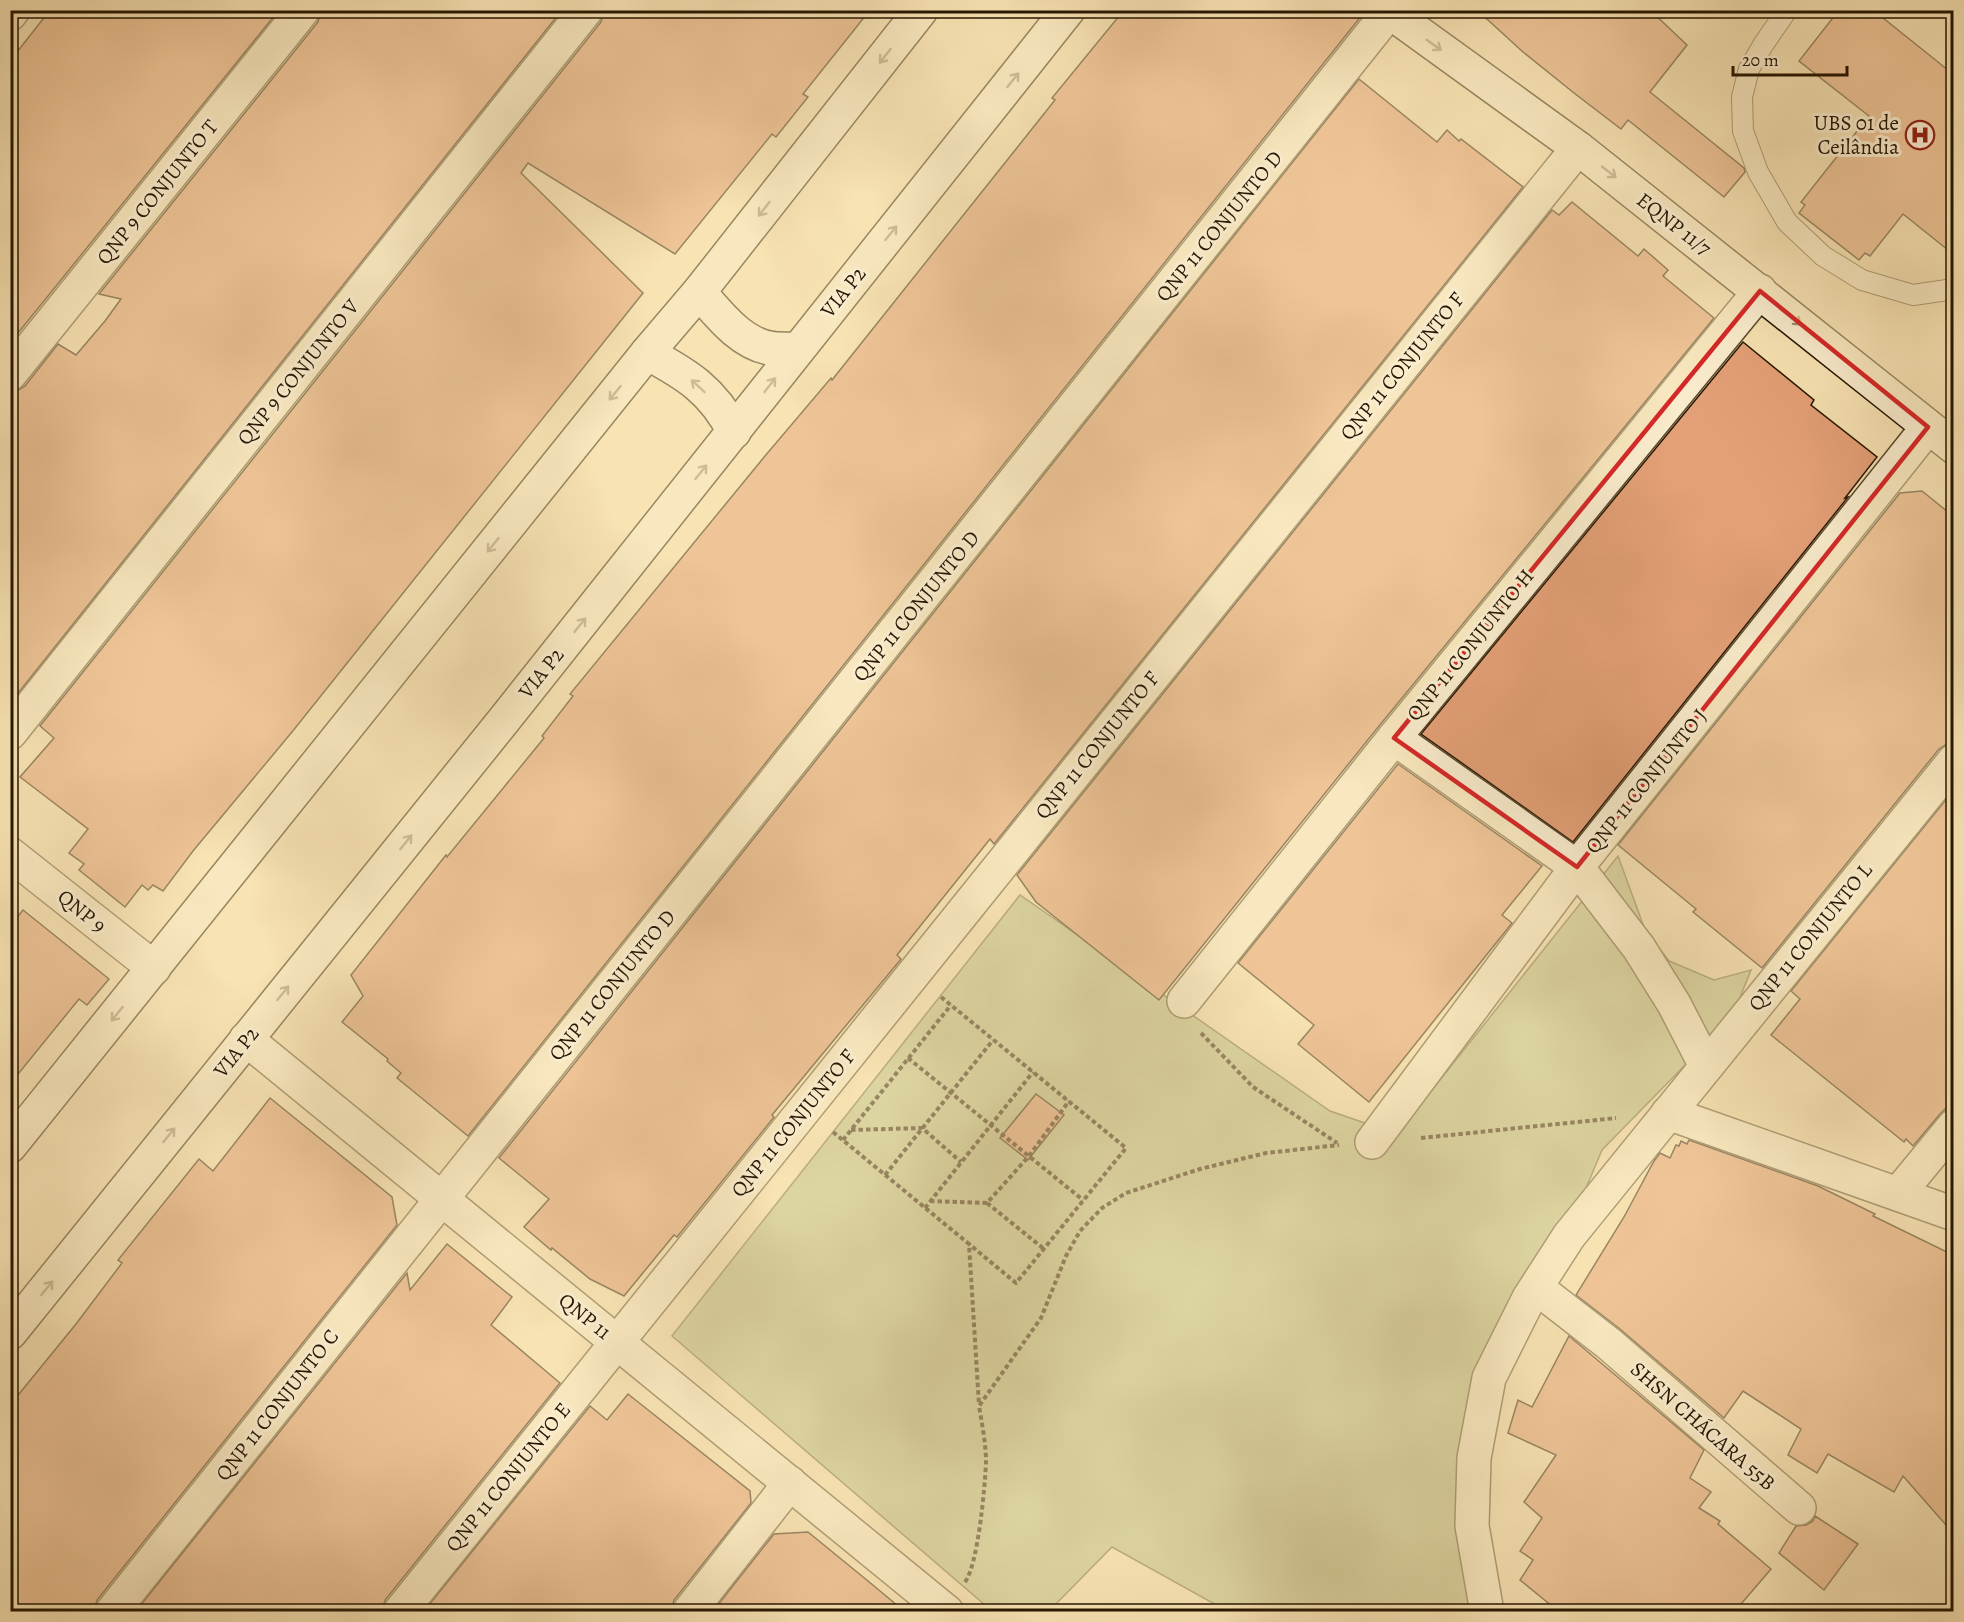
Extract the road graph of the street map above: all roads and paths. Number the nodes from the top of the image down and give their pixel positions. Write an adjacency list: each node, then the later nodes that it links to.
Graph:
1 (13, 10): 8 (street)
2 (303, 10): 15 (street, QNP 9 CONJUNTO T)
3 (586, 10): 19 (street, QNP 9 CONJUNTO V)
4 (921, 10): 12 (street, one-way to 12)
5 (1068, 10): 13 (street, VIA P2, one-way to 5)
6 (1787, 10): 10 (lane)
7 (1388, 11): 9 (street, EQNP 11/7, one-way to 9); 48 (street, QNP 11 CONJUNTO D)
8 (10, 14)
9 (1578, 148): 11 (street, EQNP 11/7, one-way to 11); 58 (street, QNP 11 CONJUNTO F)
10 (1953, 289)
11 (1760, 291): 16 (street, EQNP 11/7, one-way to 16); 20 (street, QNP 11 CONJUNTO H)
12 (699, 292): 13 (street); 14 (street)
13 (798, 349): 17 (street, VIA P2, one-way to 13)
14 (647, 353): 17 (street, one-way to 14); 24 (street, one-way to 24)
15 (10, 374)
16 (1929, 427): 18 (street, EQNP 11/7); 23 (street, QNP 11 CONJUNTO J)
17 (734, 432): 28 (street, VIA P2, one-way to 17)
18 (1953, 447)
19 (10, 733)
20 (1394, 738): 23 (street); 26 (street, QNP 11 CONJUNTO H)
21 (1953, 762): 31 (street, QNP 11 CONJUNTO L)
22 (10, 854): 24 (street, QNP 9)
23 (1577, 867): 31 (street); 42 (street, QNP 11 CONJUNTO J)
24 (154, 968): 43 (street, one-way to 43)
25 (940, 996): 27 (path)
26 (1184, 1001): 59 (path)
27 (951, 1004): 29 (path); 30 (path)
28 (246, 1039): 48 (street, QNP 11); 57 (street, VIA P2, one-way to 28)
29 (993, 1039): 32 (path); 33 (path)
30 (908, 1058): 33 (path); 39 (path)
31 (1706, 1066): 35 (street, QNP 11 CONJUNTO L)
32 (1033, 1072): 34 (path); 36 (path)
33 (951, 1093): 36 (path); 38 (path)
34 (1069, 1101): 44 (path); 49 (path)
35 (1668, 1113): 42 (path); 47 (street); 56 (street, QNP 11 CONJUNTO L)
36 (990, 1125): 44 (path); 45 (path)
37 (1953, 1126): 47 (street)
38 (922, 1128): 39 (path); 45 (path); 46 (path)
39 (850, 1130): 41 (path)
40 (833, 1132): 41 (path)
41 (843, 1140): 46 (path)
42 (1371, 1142)
43 (10, 1146)
44 (1029, 1156): 49 (path); 51 (path)
45 (961, 1162): 50 (path)
46 (885, 1175): 52 (path)
47 (1898, 1194): 53 (street)
48 (441, 1198): 58 (street, QNP 11); 64 (street, QNP 11 CONJUNTO C)
49 (1083, 1200): 55 (path)
50 (930, 1201): 51 (path); 52 (path)
51 (987, 1203): 55 (path)
52 (925, 1208): 54 (path)
53 (1953, 1214)
54 (969, 1244): 55 (path); 59 (path)
55 (1044, 1249)
56 (1537, 1288): 61 (street, SHSN CHÁCARA 55B); 63 (street, QNP 11 CONJUNTO L)
57 (10, 1333)
58 (617, 1342): 60 (street, QNP 11); 65 (street, QNP 11 CONJUNTO E)
59 (979, 1406): 62 (path)
60 (790, 1483): 62 (street, QNP 11); 66 (street)
61 (1799, 1508)
62 (938, 1604)
63 (1492, 1609)
64 (112, 1611)
65 (400, 1611)
66 (689, 1611)

